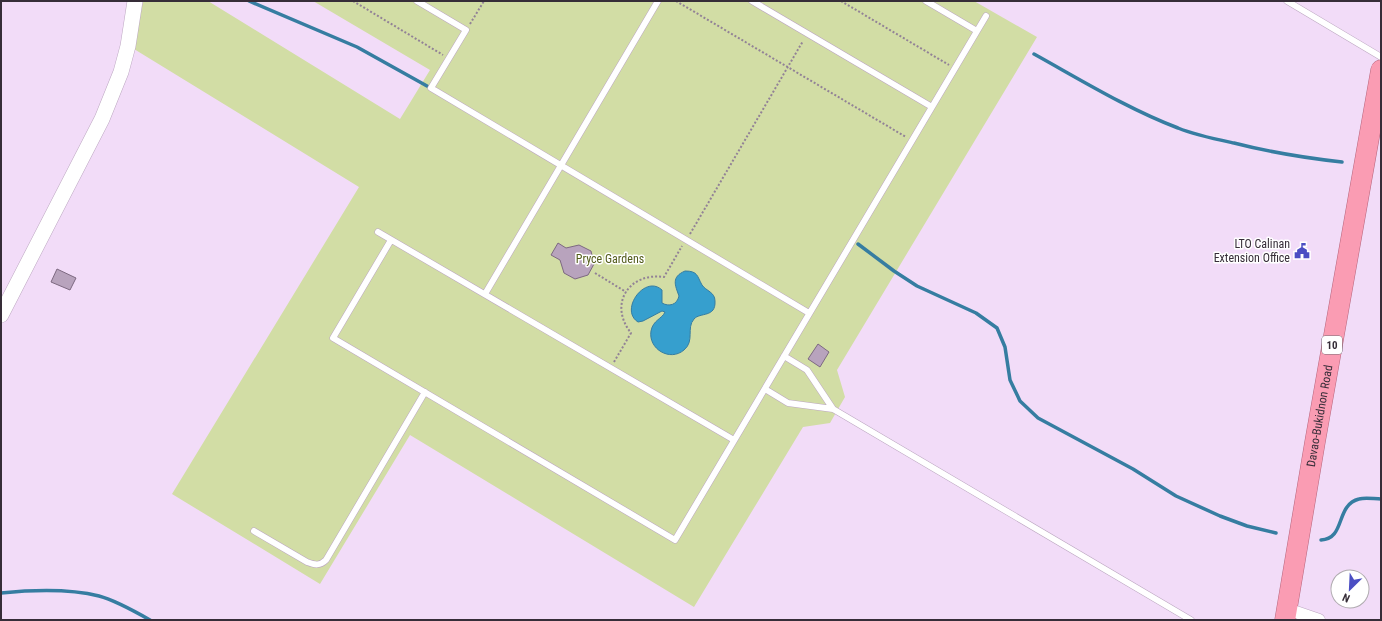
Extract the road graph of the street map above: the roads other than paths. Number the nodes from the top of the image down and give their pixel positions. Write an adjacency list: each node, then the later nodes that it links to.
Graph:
1 (135, 1): 17 (street)
2 (417, 1): 12 (lane)
3 (658, 1): 12 (lane)
4 (752, 1): 11 (lane)
5 (926, 1): 8 (lane)
6 (1287, 1): 9 (lane)
7 (986, 16): 8 (lane)
8 (977, 31): 11 (lane)
9 (1381, 57)
10 (1381, 70): 24 (highway, Davao-Bukidnon Road / 10)
11 (932, 107): 16 (lane)
12 (561, 166): 15 (lane); 16 (lane)
13 (378, 232): 14 (lane)
14 (392, 240): 15 (lane); 20 (lane)
15 (485, 294): 22 (lane)
16 (810, 313): 18 (lane)
17 (1, 315)
18 (784, 356): 19 (lane); 21 (lane)
19 (765, 389): 21 (lane); 22 (lane)
20 (424, 392): 22 (lane); 23 (lane)
21 (833, 409): 25 (lane)
22 (734, 440)
23 (254, 531)
24 (1286, 614): 26 (street)
25 (1191, 620)
26 (1319, 620)

